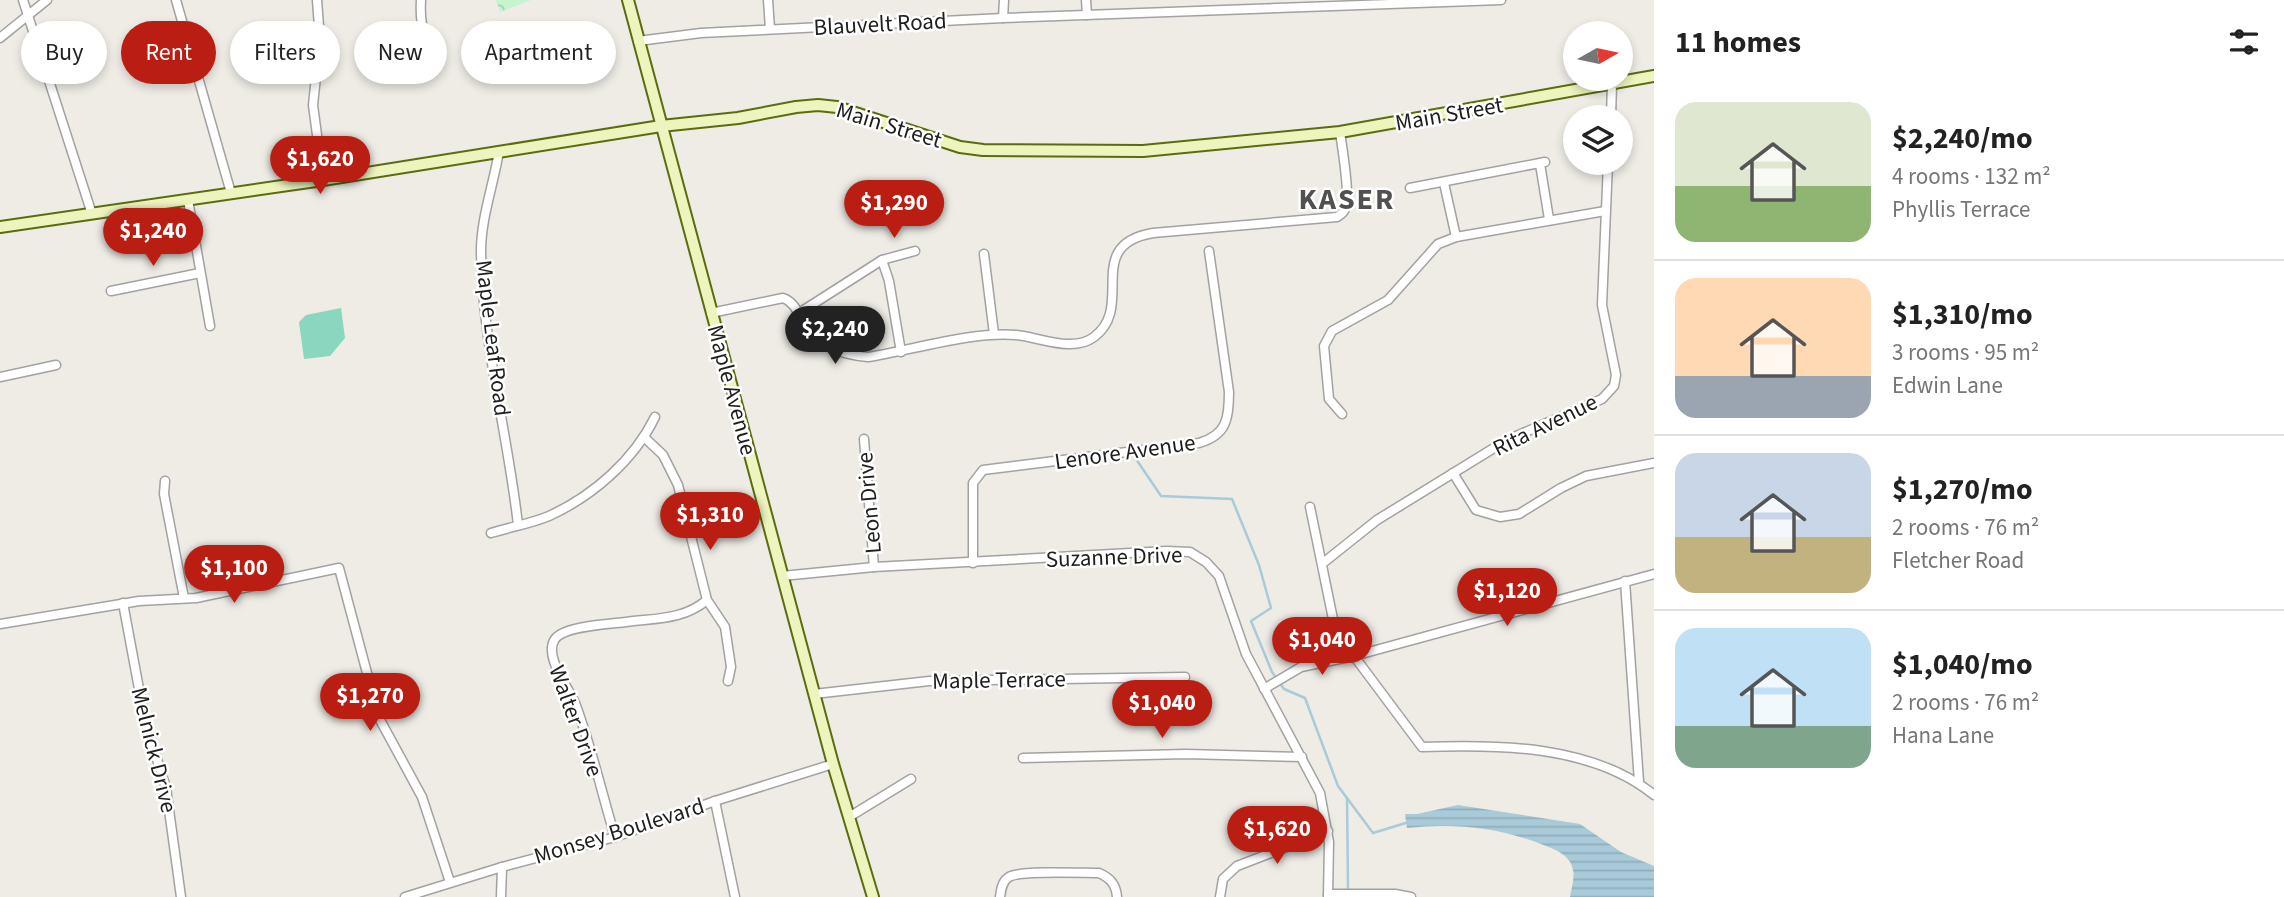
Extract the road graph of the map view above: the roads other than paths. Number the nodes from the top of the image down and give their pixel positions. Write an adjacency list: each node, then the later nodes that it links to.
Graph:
1 (23, 0): 13 (street)
2 (47, 0): 13 (street)
3 (176, 0): 29 (street)
4 (317, 0): 26 (street)
5 (421, 0): 15 (street)
6 (628, 0): 18 (main road, Maple Avenue)
7 (768, 0): 16 (street)
8 (1003, 0): 14 (street)
9 (1086, 0): 12 (street)
10 (1501, 0): 11 (street, Blauvelt Road)
11 (1220, 4): 12 (street, Blauvelt Road)
12 (1087, 15): 14 (street, Blauvelt Road)
13 (28, 17): 17 (street); 32 (street)
14 (1003, 18): 16 (street, Blauvelt Road)
15 (421, 21)
16 (770, 29): 18 (street, Blauvelt Road)
17 (0, 38)
18 (638, 41): 22 (main road, Maple Avenue)
19 (1654, 76): 20 (main road, Main Street)
20 (1633, 80)
21 (1572, 91): 23 (main road, Main Street)
22 (661, 126): 23 (main road, Main Street); 24 (main road, Main Street); 42 (main road, Maple Avenue)
23 (1340, 132): 45 (street)
24 (499, 151): 26 (main road, Main Street); 57 (street, Maple Leaf Road)
25 (1607, 175): 31 (street, Rita Avenue)
26 (323, 180): 29 (main road, Main Street)
27 (1444, 183): 28 (street); 33 (street); 35 (street)
28 (1410, 188)
29 (231, 193): 30 (main road, Main Street)
30 (188, 200): 32 (main road, Main Street); 40 (street)
31 (1605, 211): 33 (street); 54 (street, Rita Avenue)
32 (92, 214): 34 (main road, Main Street)
33 (1549, 219): 35 (street)
34 (0, 227)
35 (1456, 237): 49 (street)
36 (915, 251): 39 (street)
37 (1209, 251): 59 (street, Lenore Avenue)
38 (984, 254): 45 (street)
39 (883, 260): 43 (street); 46 (street)
40 (200, 273): 41 (street); 44 (street)
41 (111, 291)
42 (711, 313): 43 (street); 63 (main road, Maple Avenue)
43 (799, 313): 46 (street)
44 (210, 326)
45 (994, 334): 46 (street)
46 (901, 352)
47 (56, 365): 48 (street)
48 (0, 377)
49 (1342, 414)
50 (655, 417): 51 (street)
51 (645, 438): 57 (street); 66 (street)
52 (864, 439): 61 (street, Leon Drive)
53 (1654, 463): 54 (street)
54 (1453, 473): 60 (street, Rita Avenue)
55 (166, 481): 65 (street)
56 (1310, 507): 60 (street)
57 (518, 525): 58 (street)
58 (491, 533)
59 (973, 563): 61 (street, Suzanne Drive); 73 (street, Suzanne Drive)
60 (1322, 563): 70 (street)
61 (874, 567): 63 (street, Suzanne Drive)
62 (1654, 574): 64 (street)
63 (782, 576): 74 (main road, Maple Avenue)
64 (1625, 581): 69 (street); 79 (street)
65 (184, 598): 67 (street); 86 (street)
66 (707, 600): 72 (street); 84 (street, Walter Drive)
67 (123, 603): 68 (street); 88 (street, Melnick Drive)
68 (0, 624)
69 (1354, 656): 70 (street); 79 (street)
70 (1341, 658): 73 (street)
71 (1185, 677): 74 (street, Maple Terrace)
72 (728, 681)
73 (1264, 689): 75 (street, Suzanne Drive)
74 (814, 694): 77 (main road, Maple Avenue)
75 (1302, 757): 76 (street); 83 (street, Suzanne Drive)
76 (1023, 758)
77 (833, 764): 81 (street, Monsey Boulevard); 82 (main road, Maple Avenue)
78 (911, 779): 82 (street)
79 (1639, 782): 80 (street)
80 (1654, 795)
81 (715, 801): 84 (street, Monsey Boulevard); 91 (street)
82 (849, 817): 92 (main road, Maple Avenue)
83 (1328, 831): 87 (street, Suzanne Drive); 95 (street)
84 (615, 837): 85 (street, Monsey Boulevard)
85 (502, 867): 86 (street, Monsey Boulevard); 90 (street)
86 (450, 881): 89 (street, Monsey Boulevard)
87 (1328, 896): 96 (street)
88 (181, 897)
89 (405, 897)
90 (501, 897)
91 (735, 897)
92 (873, 897)
93 (1000, 897): 94 (street)
94 (1117, 897)
95 (1220, 897)
96 (1410, 897)

